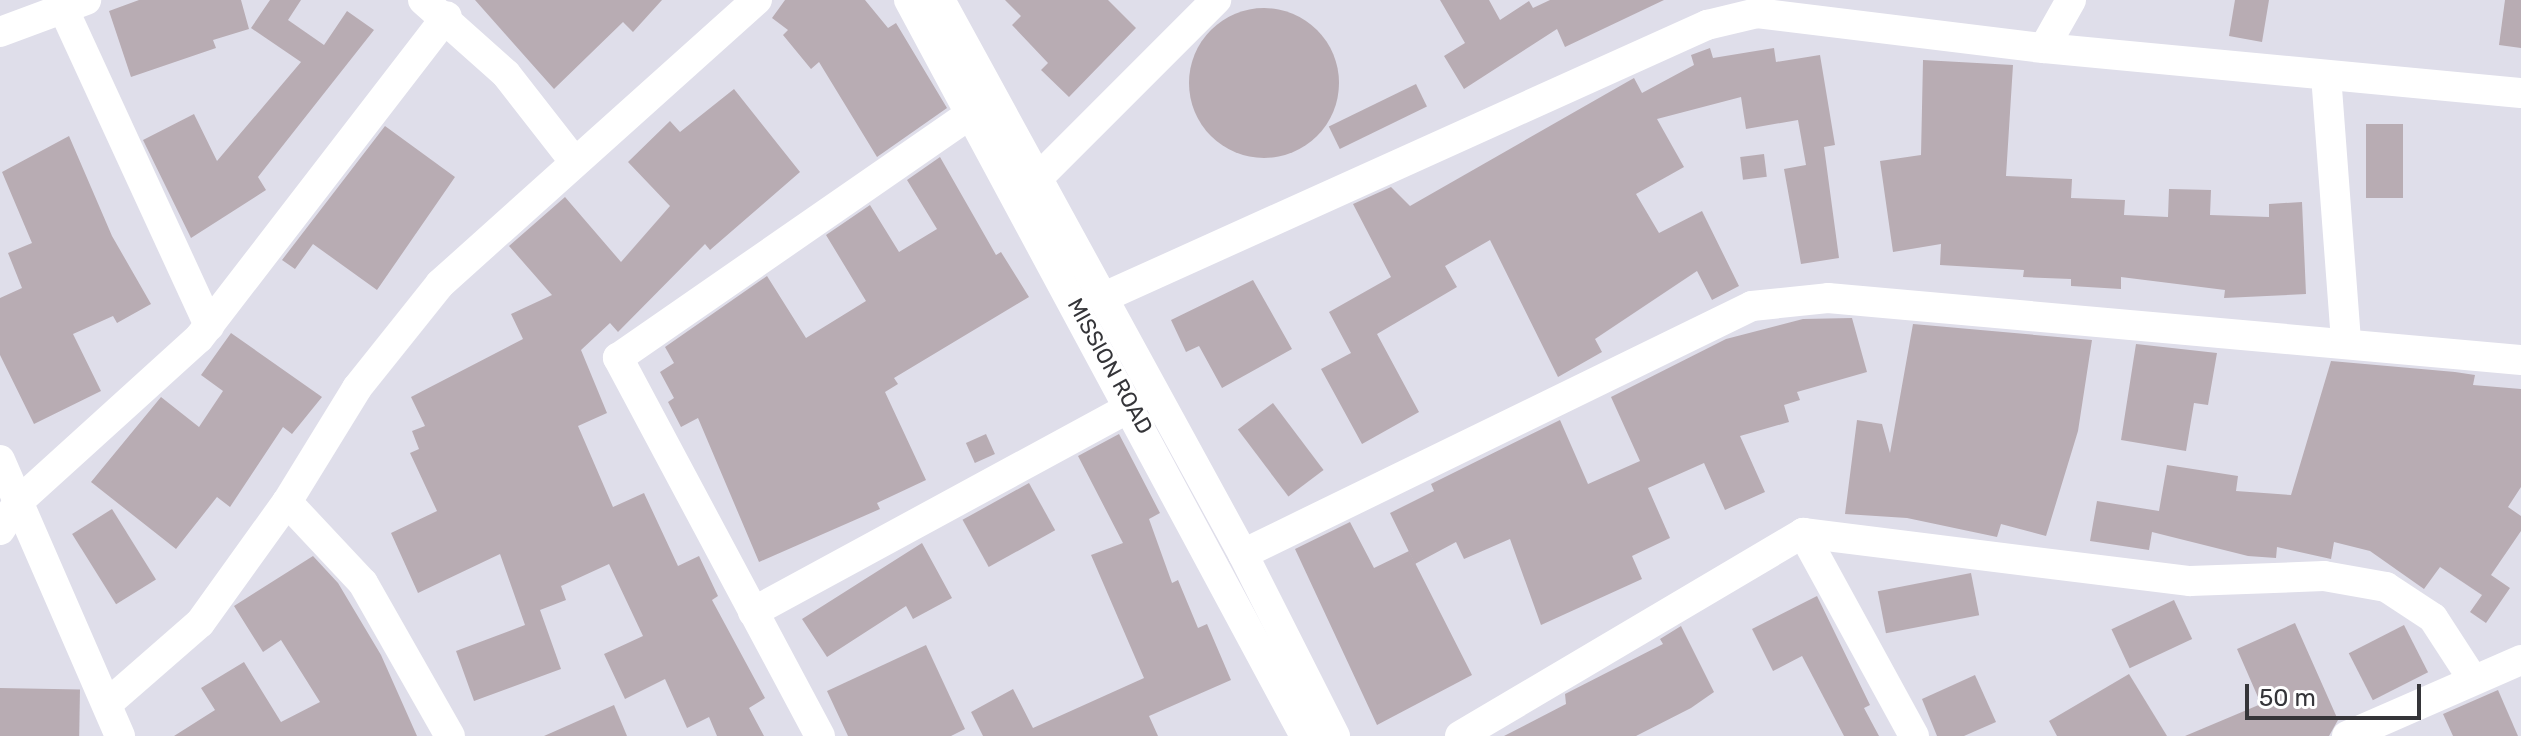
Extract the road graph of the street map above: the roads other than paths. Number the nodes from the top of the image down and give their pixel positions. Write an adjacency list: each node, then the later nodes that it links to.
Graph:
1 (757, 0): 15 (street)
2 (909, 0): 14 (street, MISSION ROAD)
3 (940, 0): 16 (street, MISSION ROAD)
4 (1216, 0): 16 (street)
5 (2071, 0): 11 (street)
6 (74, 4): 10 (street); 18 (street)
7 (1761, 7): 9 (street); 11 (street)
8 (435, 8): 15 (street); 18 (street)
9 (1702, 12): 17 (street)
10 (0, 32)
11 (2044, 48): 12 (street)
12 (2326, 75): 13 (street); 19 (street)
13 (2521, 93)
14 (970, 114): 21 (street, MISSION ROAD); 28 (street)
15 (574, 161): 24 (street)
16 (1036, 180): 17 (street, MISSION ROAD)
17 (1102, 298): 27 (street, MISSION ROAD)
18 (209, 326): 23 (street)
19 (2346, 343): 20 (street); 27 (street)
20 (2521, 360)
21 (1133, 406): 28 (street); 32 (street, MISSION ROAD)
22 (0, 460): 23 (street)
23 (18, 502): 25 (street); 31 (street)
24 (287, 502): 31 (street); 34 (street)
25 (0, 530)
26 (1803, 533): 30 (street); 37 (street); 38 (street)
27 (1243, 554): 36 (street, MISSION ROAD)
28 (753, 612): 35 (street)
29 (2521, 660): 30 (street)
30 (2472, 678): 39 (street)
31 (107, 704): 33 (street)
32 (1294, 733)
33 (120, 736)
34 (450, 736)
35 (820, 736)
36 (1335, 736)
37 (1460, 736)
38 (1914, 736)
39 (2347, 736)

